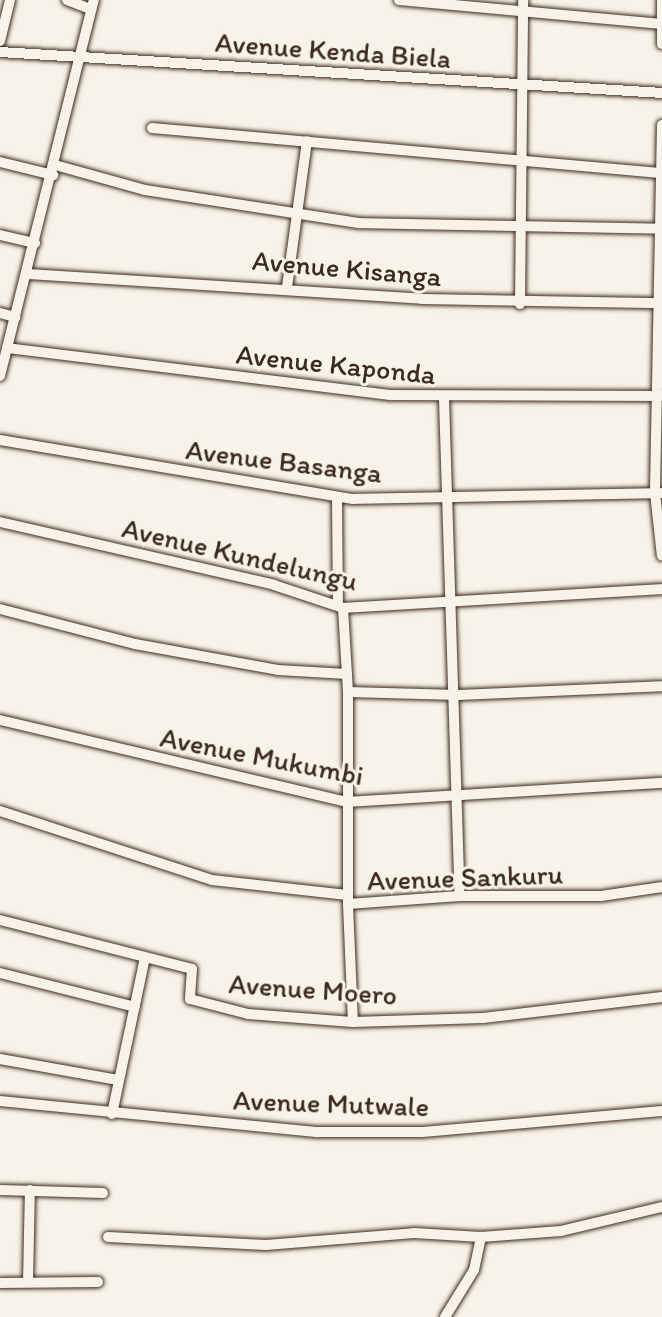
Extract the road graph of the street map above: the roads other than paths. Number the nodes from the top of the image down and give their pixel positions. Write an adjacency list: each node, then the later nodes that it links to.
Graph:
1 (10, 0): 8 (street)
2 (67, 0): 5 (street)
3 (399, 0): 6 (street)
4 (662, 0): 7 (street)
5 (93, 5): 11 (street)
6 (523, 5): 7 (street); 12 (street)
7 (662, 27): 9 (street)
8 (0, 41)
9 (662, 44)
10 (0, 52): 11 (street, Avenue Kenda Biela)
11 (81, 58): 12 (street, Avenue Kenda Biela); 19 (street)
12 (523, 89): 13 (street, Avenue Kenda Biela); 18 (street)
13 (662, 93)
14 (662, 125): 20 (street)
15 (152, 128): 16 (street)
16 (307, 141): 18 (street); 21 (street)
17 (0, 162): 19 (street)
18 (526, 162): 20 (street); 23 (street)
19 (54, 170): 21 (street); 26 (street)
20 (660, 173): 22 (street)
21 (296, 211): 23 (street); 28 (street)
22 (660, 215): 24 (street)
23 (523, 226): 24 (street); 30 (street)
24 (658, 229): 29 (street)
25 (0, 235): 26 (street)
26 (35, 243): 27 (street)
27 (28, 274): 28 (street, Avenue Kisanga); 32 (street)
28 (287, 287): 30 (street, Avenue Kisanga)
29 (660, 303): 30 (street, Avenue Kisanga); 35 (street)
30 (520, 304)
31 (0, 313): 32 (street)
32 (15, 317): 33 (street)
33 (7, 348): 34 (street); 36 (street, Avenue Kaponda)
34 (0, 376)
35 (659, 396): 36 (street, Avenue Kaponda); 38 (street)
36 (444, 399): 40 (street)
37 (0, 440): 39 (street, Avenue Basanga)
38 (659, 493): 40 (street, Avenue Basanga); 42 (street)
39 (337, 497): 40 (street, Avenue Basanga); 45 (street)
40 (447, 498): 44 (street)
41 (0, 522): 45 (street, Avenue Kundelungu)
42 (662, 556)
43 (662, 589): 44 (street, Avenue Kundelungu)
44 (452, 604): 45 (street, Avenue Kundelungu); 50 (street)
45 (341, 607): 47 (street)
46 (0, 609): 47 (street)
47 (347, 674): 49 (street)
48 (662, 686): 50 (street)
49 (348, 692): 50 (street); 54 (street)
50 (458, 695): 53 (street)
51 (0, 720): 54 (street, Avenue Mukumbi)
52 (662, 783): 53 (street, Avenue Mukumbi)
53 (461, 800): 54 (street, Avenue Mukumbi); 57 (street)
54 (347, 802): 58 (street)
55 (0, 811): 58 (street, Avenue Sankuru)
56 (662, 887): 57 (street, Avenue Sankuru)
57 (460, 896): 58 (street, Avenue Sankuru)
58 (348, 899): 64 (street)
59 (0, 920): 60 (street, Avenue Moero)
60 (145, 958): 63 (street); 64 (street, Avenue Moero)
61 (0, 973): 63 (street)
62 (662, 997): 64 (street, Avenue Moero)
63 (135, 1007): 66 (street)
64 (353, 1022)
65 (0, 1059): 66 (street)
66 (118, 1080): 69 (street)
67 (0, 1101): 69 (street, Avenue Mutwale)
68 (662, 1111): 69 (street, Avenue Mutwale)
69 (112, 1114)
70 (0, 1190): 71 (street)
71 (30, 1190): 72 (street); 76 (street)
72 (103, 1193)
73 (662, 1207): 75 (street)
74 (108, 1237): 75 (street)
75 (481, 1237): 79 (street)
76 (28, 1282): 77 (street); 78 (street)
77 (98, 1282)
78 (0, 1283)
79 (445, 1317)

